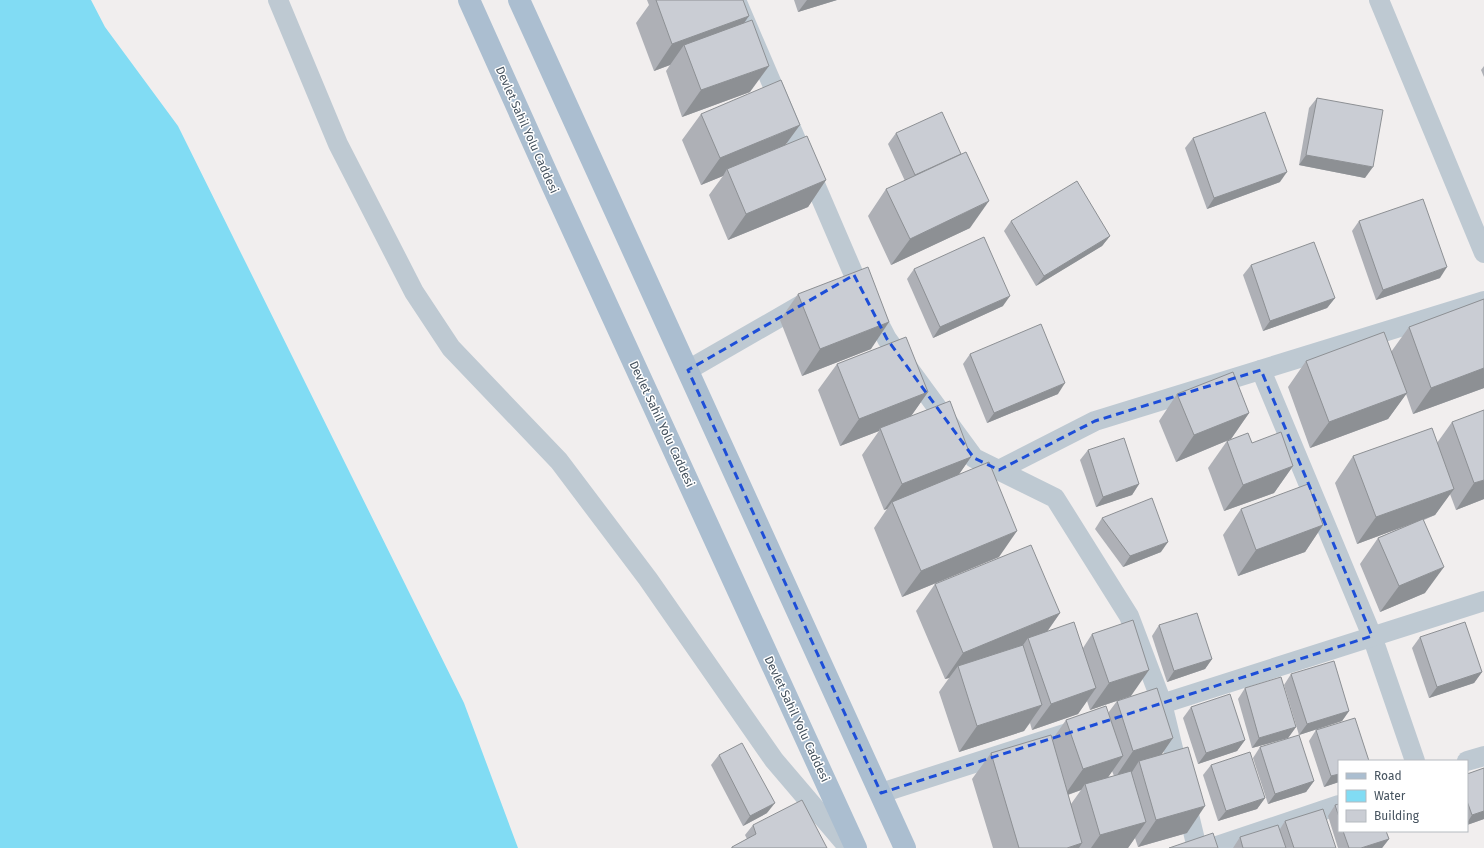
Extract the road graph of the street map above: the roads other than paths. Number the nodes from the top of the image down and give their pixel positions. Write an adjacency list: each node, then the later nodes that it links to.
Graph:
1 (278, 0): 23 (street)
2 (469, 0): 24 (main road, Devlet Sahil Yolu Caddesi)
3 (520, 0): 10 (main road)
4 (736, 0): 12 (street)
5 (1379, 0): 6 (street)
6 (1478, 219): 7 (street)
7 (1484, 253)
8 (821, 294): 10 (street)
9 (1484, 301): 11 (street)
10 (688, 370): 21 (main road)
11 (1261, 370): 12 (street); 14 (street)
12 (999, 470): 15 (street)
13 (1484, 601): 14 (street)
14 (1372, 636): 15 (street); 19 (street)
15 (1162, 703): 16 (street); 26 (street)
16 (1132, 713)
17 (1095, 725): 21 (street)
18 (1484, 756): 20 (street)
19 (1415, 760)
20 (1468, 761)
21 (881, 793): 25 (main road)
22 (1338, 805): 27 (street)
23 (849, 848)
24 (856, 848)
25 (906, 848)
26 (1197, 848)
27 (1211, 848)

